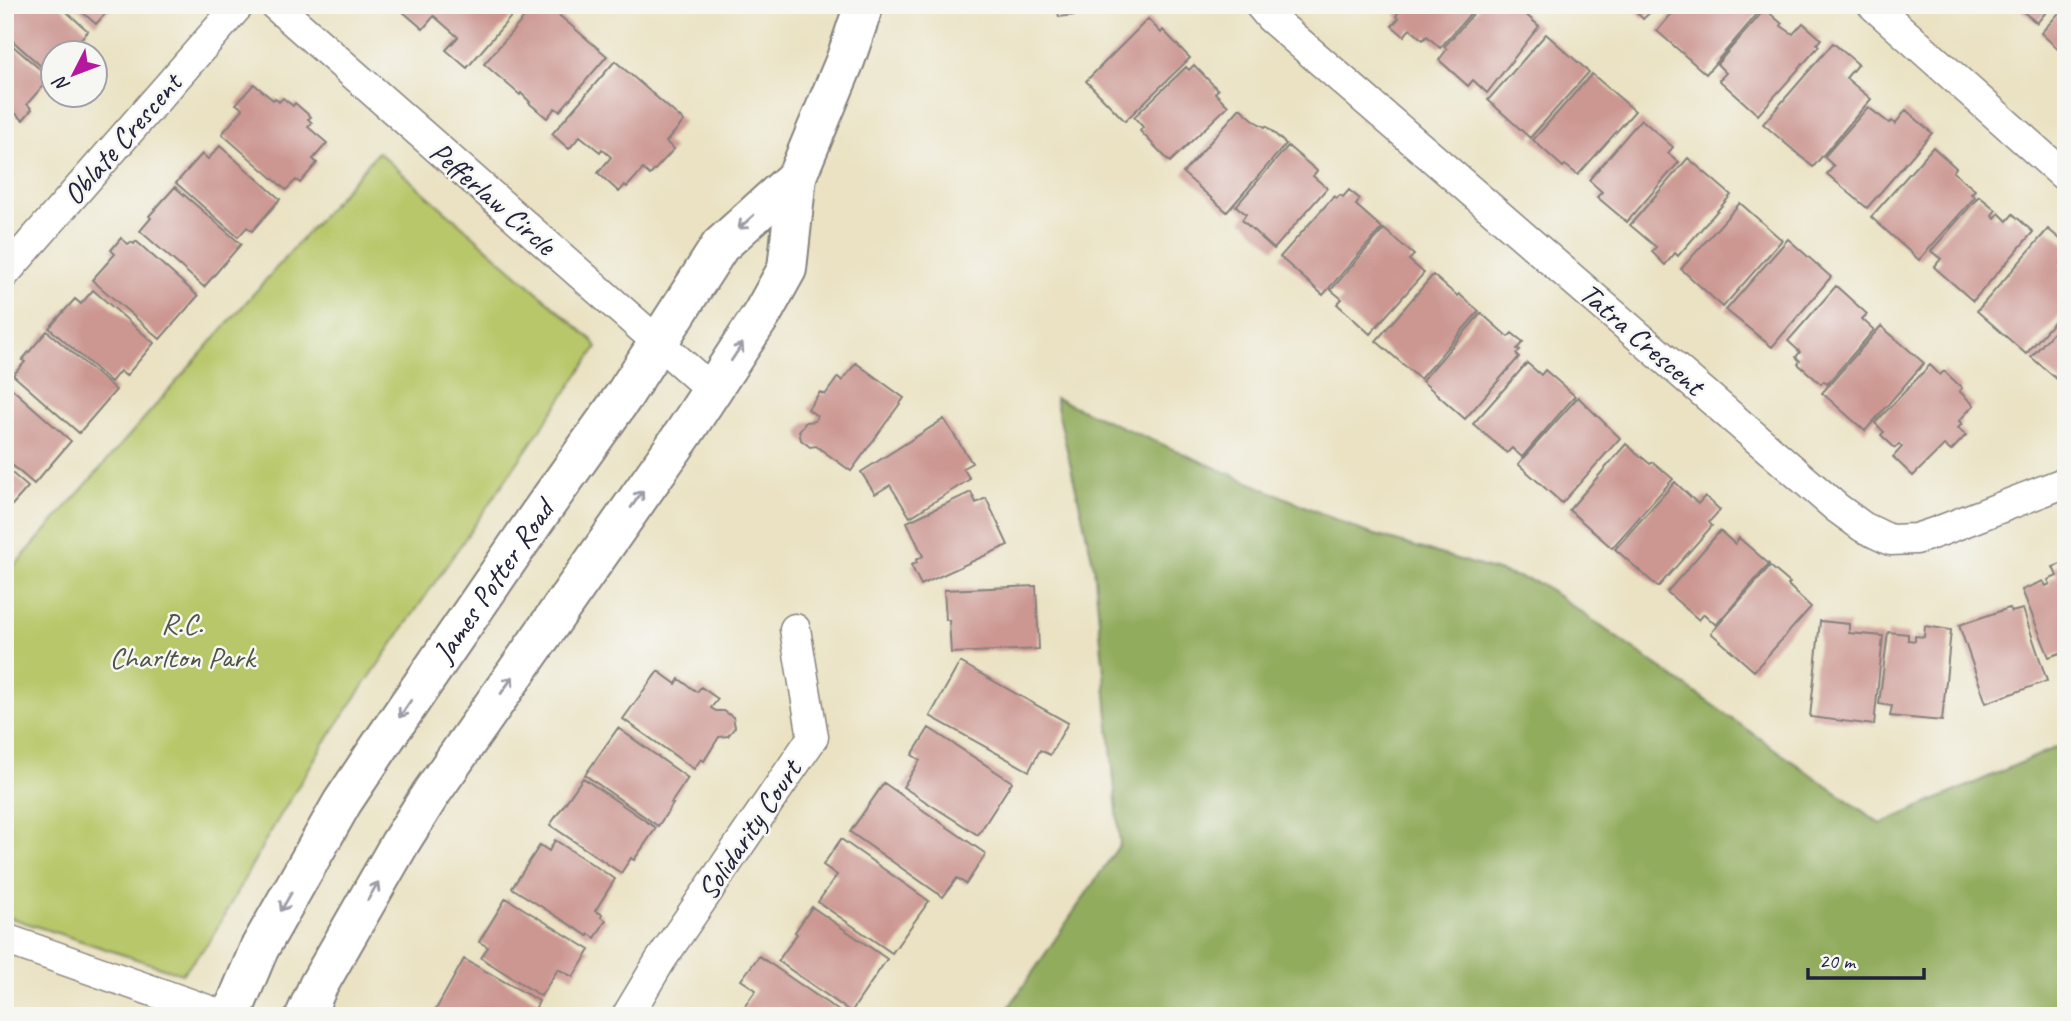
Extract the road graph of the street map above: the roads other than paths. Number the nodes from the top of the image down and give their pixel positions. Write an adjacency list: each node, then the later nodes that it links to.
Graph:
1 (239, 5): 8 (street, Oblate Crescent)
2 (275, 5): 9 (street, Pefferlaw Circle)
3 (864, 5): 6 (main road, James Potter Road)
4 (1260, 5): 11 (street, Tatra Crescent)
5 (1873, 5): 7 (street)
6 (797, 176): 9 (main road, James Potter Road, one-way to 9); 10 (main road, James Potter Road, one-way to 6)
7 (2066, 177)
8 (5, 273)
9 (658, 343): 10 (street, Pefferlaw Circle); 15 (main road, James Potter Road, one-way to 15)
10 (712, 390): 16 (main road, James Potter Road, one-way to 10)
11 (2066, 482)
12 (795, 629): 17 (street, Solidarity Court)
13 (5, 939): 14 (street)
14 (224, 1016)
15 (231, 1016)
16 (305, 1016)
17 (627, 1016)

